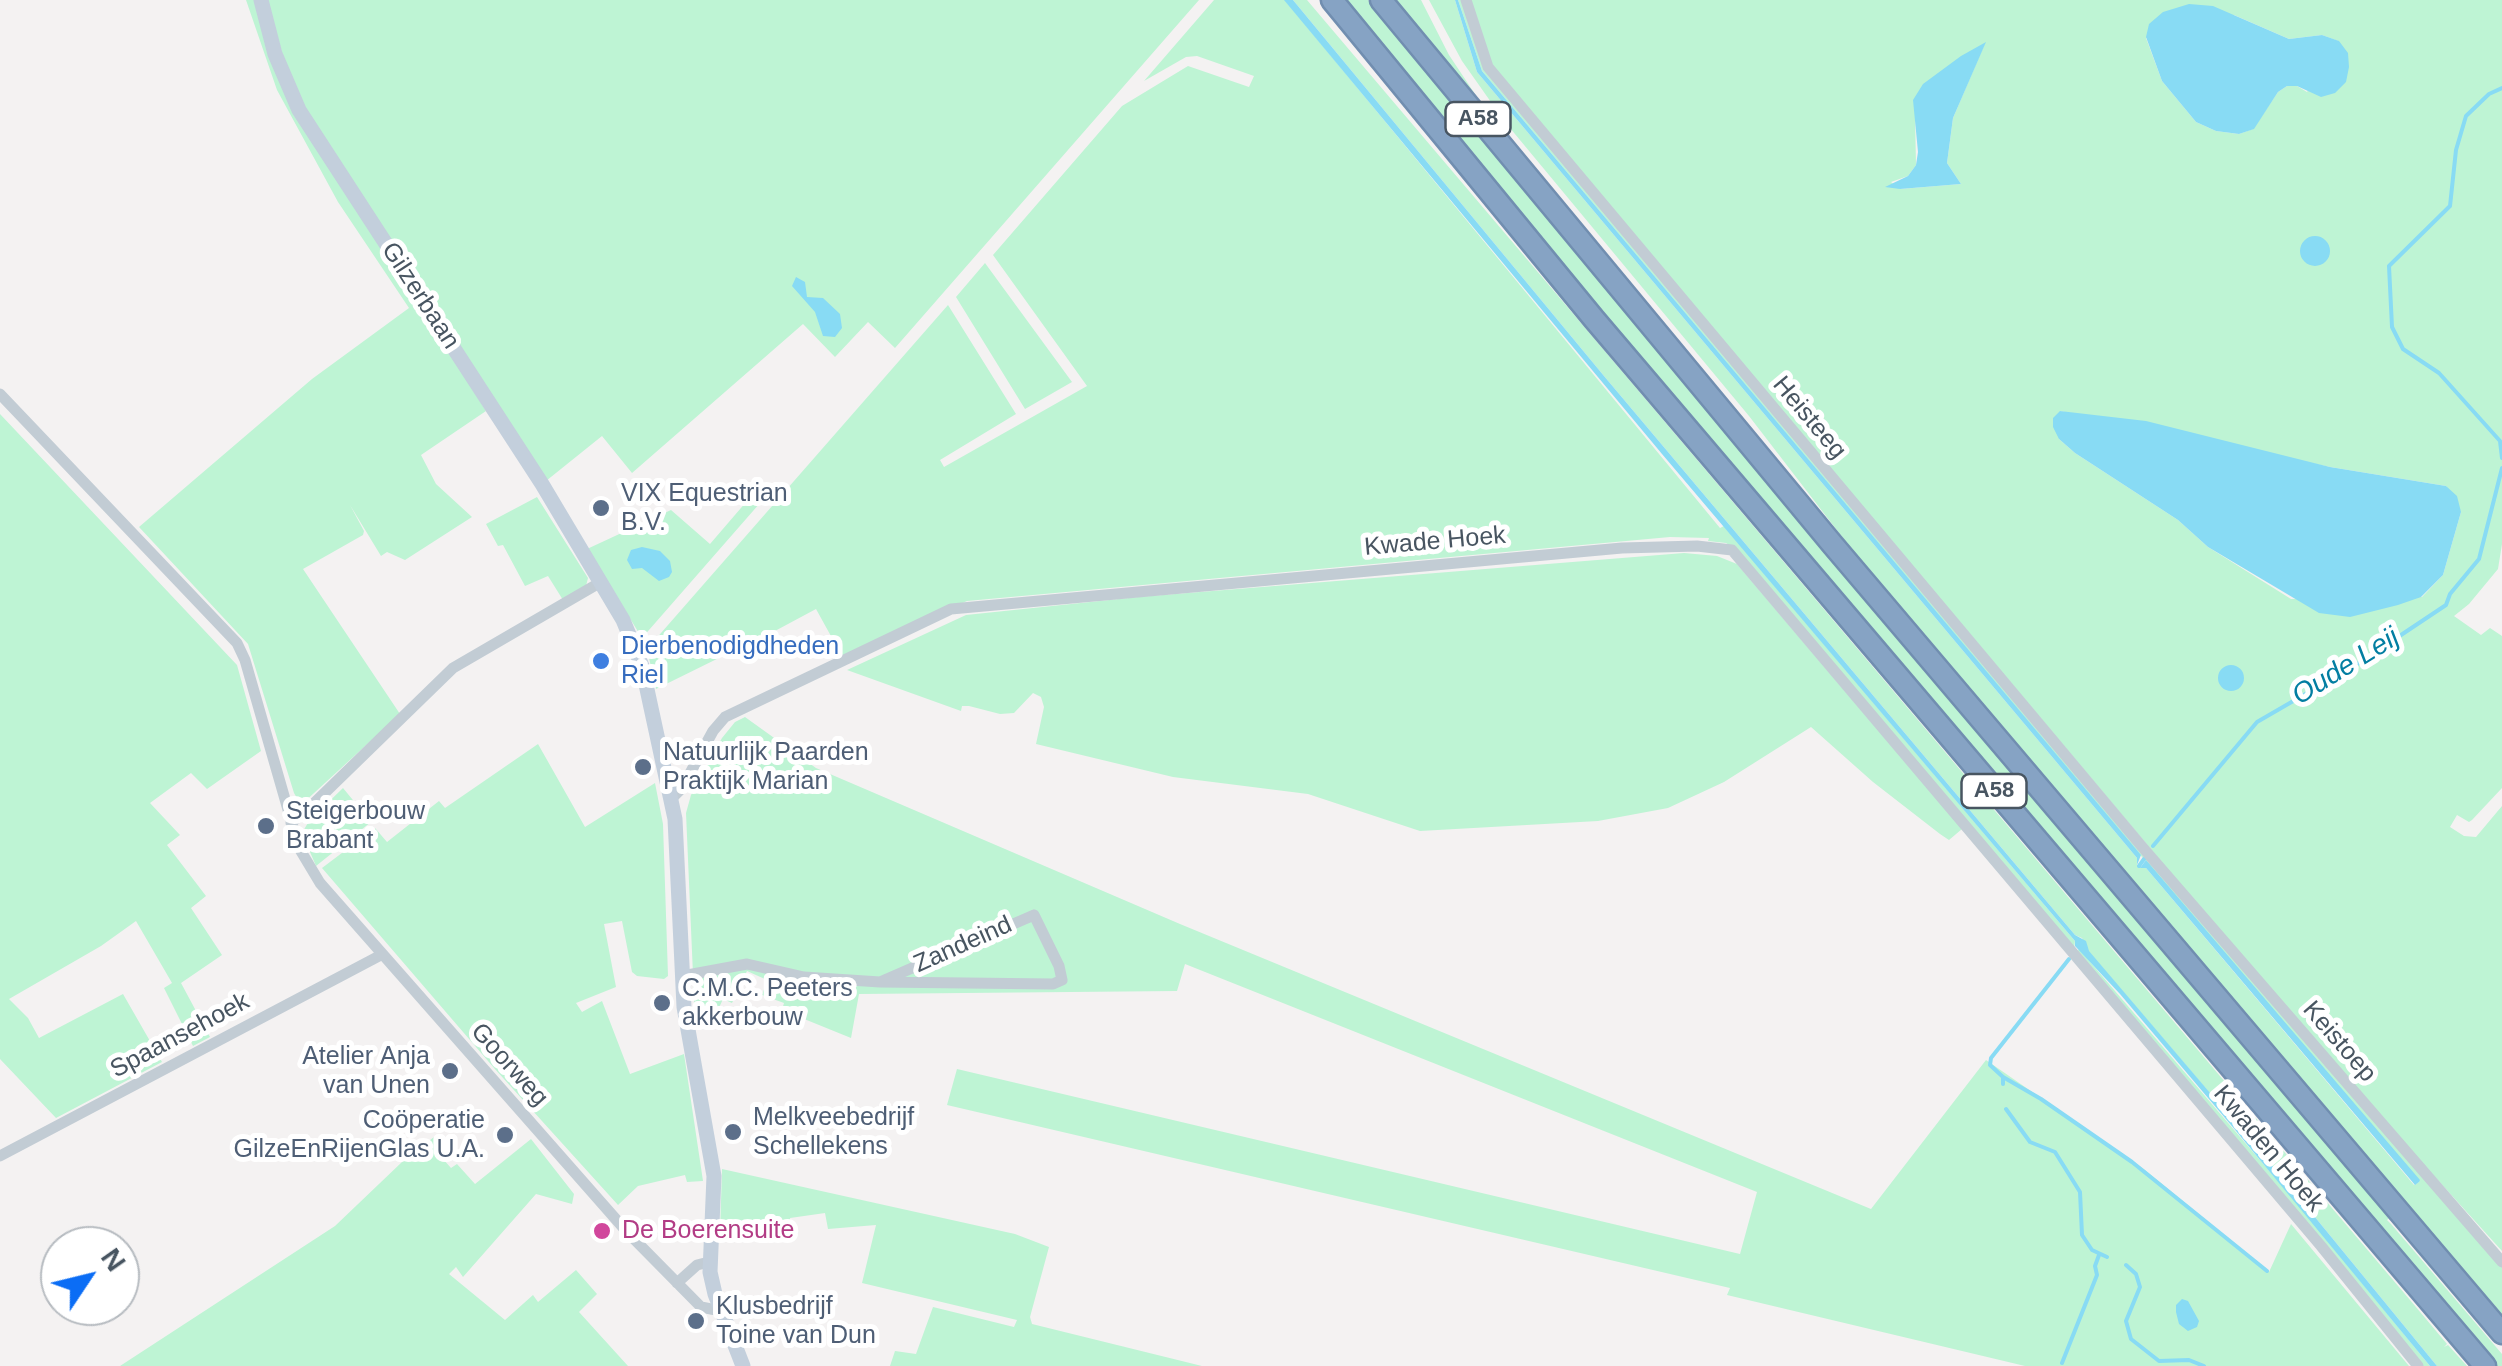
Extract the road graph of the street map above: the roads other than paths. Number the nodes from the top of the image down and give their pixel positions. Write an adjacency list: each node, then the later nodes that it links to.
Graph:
1 (262, 0): 6 (street, Gilzerbaan)
2 (1332, 0): 22 (highway, A58)
3 (1380, 0): 19 (highway, A58)
4 (1466, 0): 9 (street, Heisteeg)
5 (0, 394): 8 (street, Goorweg)
6 (601, 582): 7 (street); 8 (street)
7 (672, 798): 11 (street, Kwade Hoek); 12 (street)
8 (290, 822): 10 (street, Goorweg)
9 (2144, 849): 16 (street, Keistoep)
10 (381, 954): 14 (street, Spaansehoek); 17 (street, Goorweg)
11 (2081, 963): 21 (street, Kwaden Hoek)
12 (682, 976): 13 (street, Zandeind); 15 (street)
13 (880, 982): 13 (street, Zandeind)
14 (0, 1156)
15 (709, 1262): 17 (street); 18 (street)
16 (2502, 1262)
17 (676, 1283): 18 (street, Goorweg)
18 (722, 1311): 20 (street)
19 (2502, 1332)
20 (743, 1366)
21 (2418, 1366)
22 (2484, 1366)

